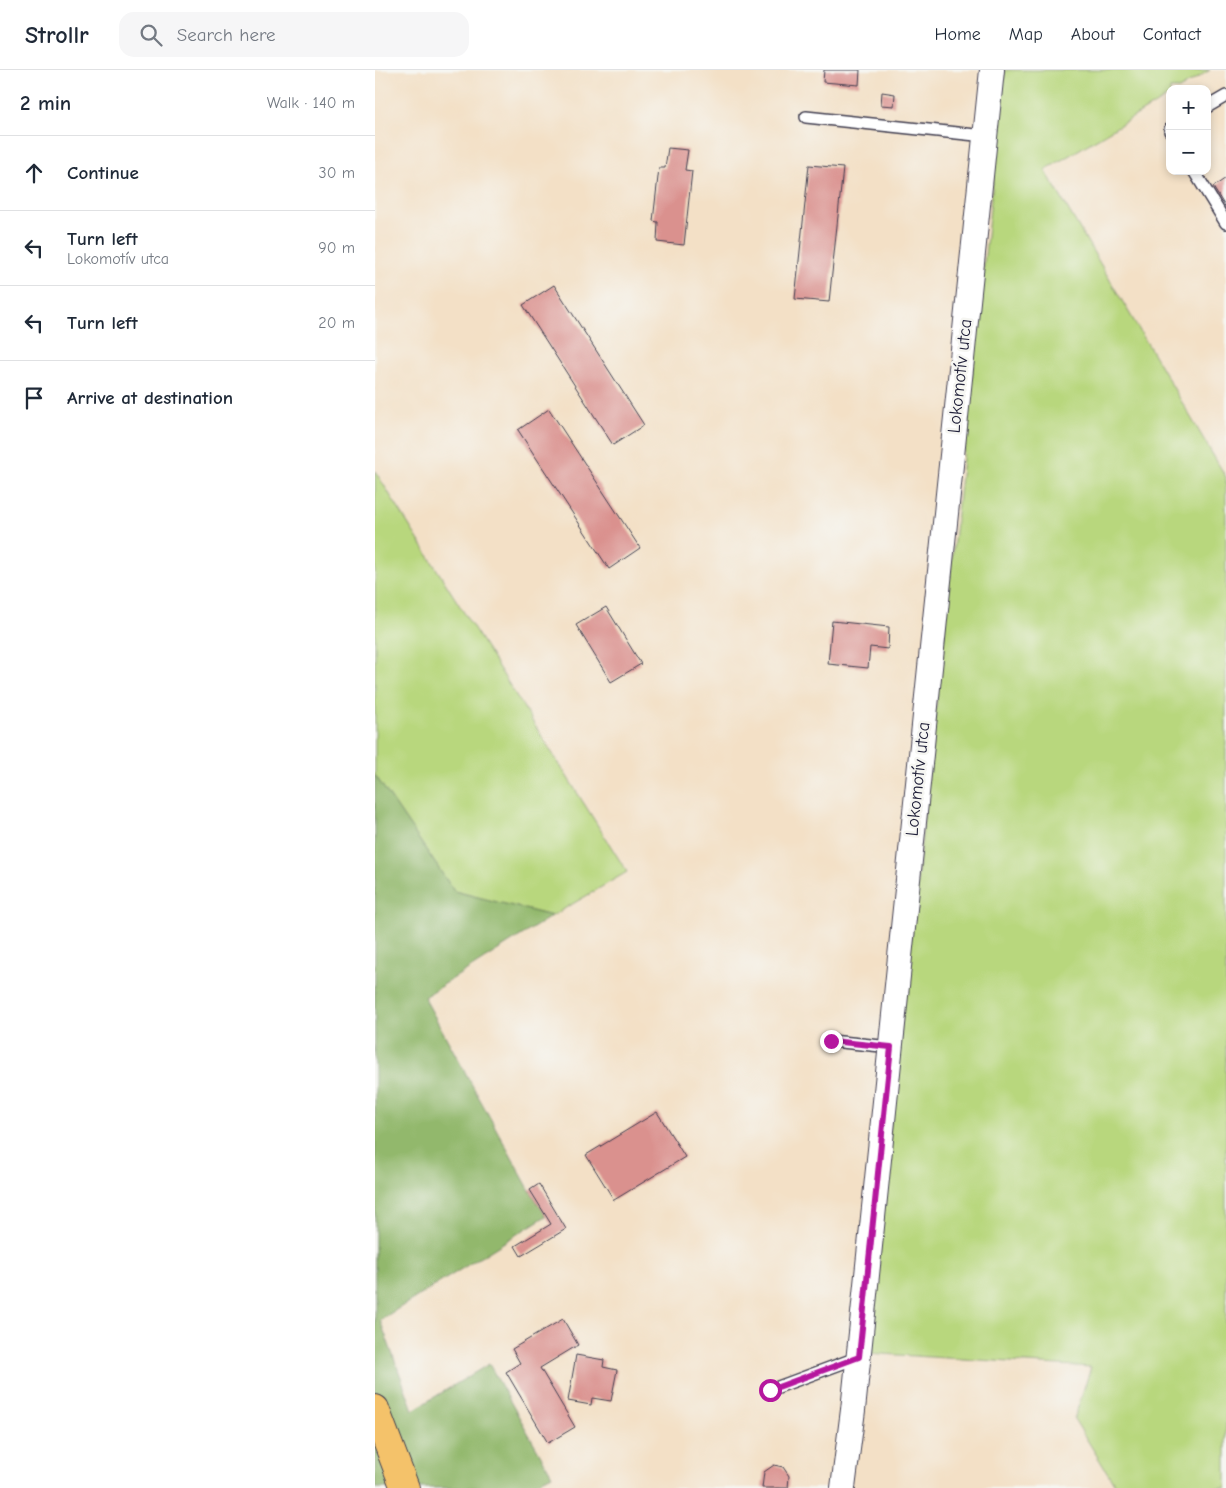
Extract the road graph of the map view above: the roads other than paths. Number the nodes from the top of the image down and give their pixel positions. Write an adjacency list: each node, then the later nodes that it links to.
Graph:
1 (991, 70): 5 (street, Lokomotív utca)
2 (1226, 96): 3 (lane)
3 (1211, 105)
4 (806, 117): 5 (lane)
5 (985, 136): 9 (street, Lokomotív utca)
6 (1197, 175): 7 (lane)
7 (1226, 222)
8 (831, 1041): 9 (lane)
9 (891, 1047): 10 (street, Lokomotív utca)
10 (859, 1357): 11 (lane); 14 (street, Lokomotív utca)
11 (770, 1390)
12 (375, 1409): 13 (main road)
13 (405, 1488)
14 (843, 1488)

